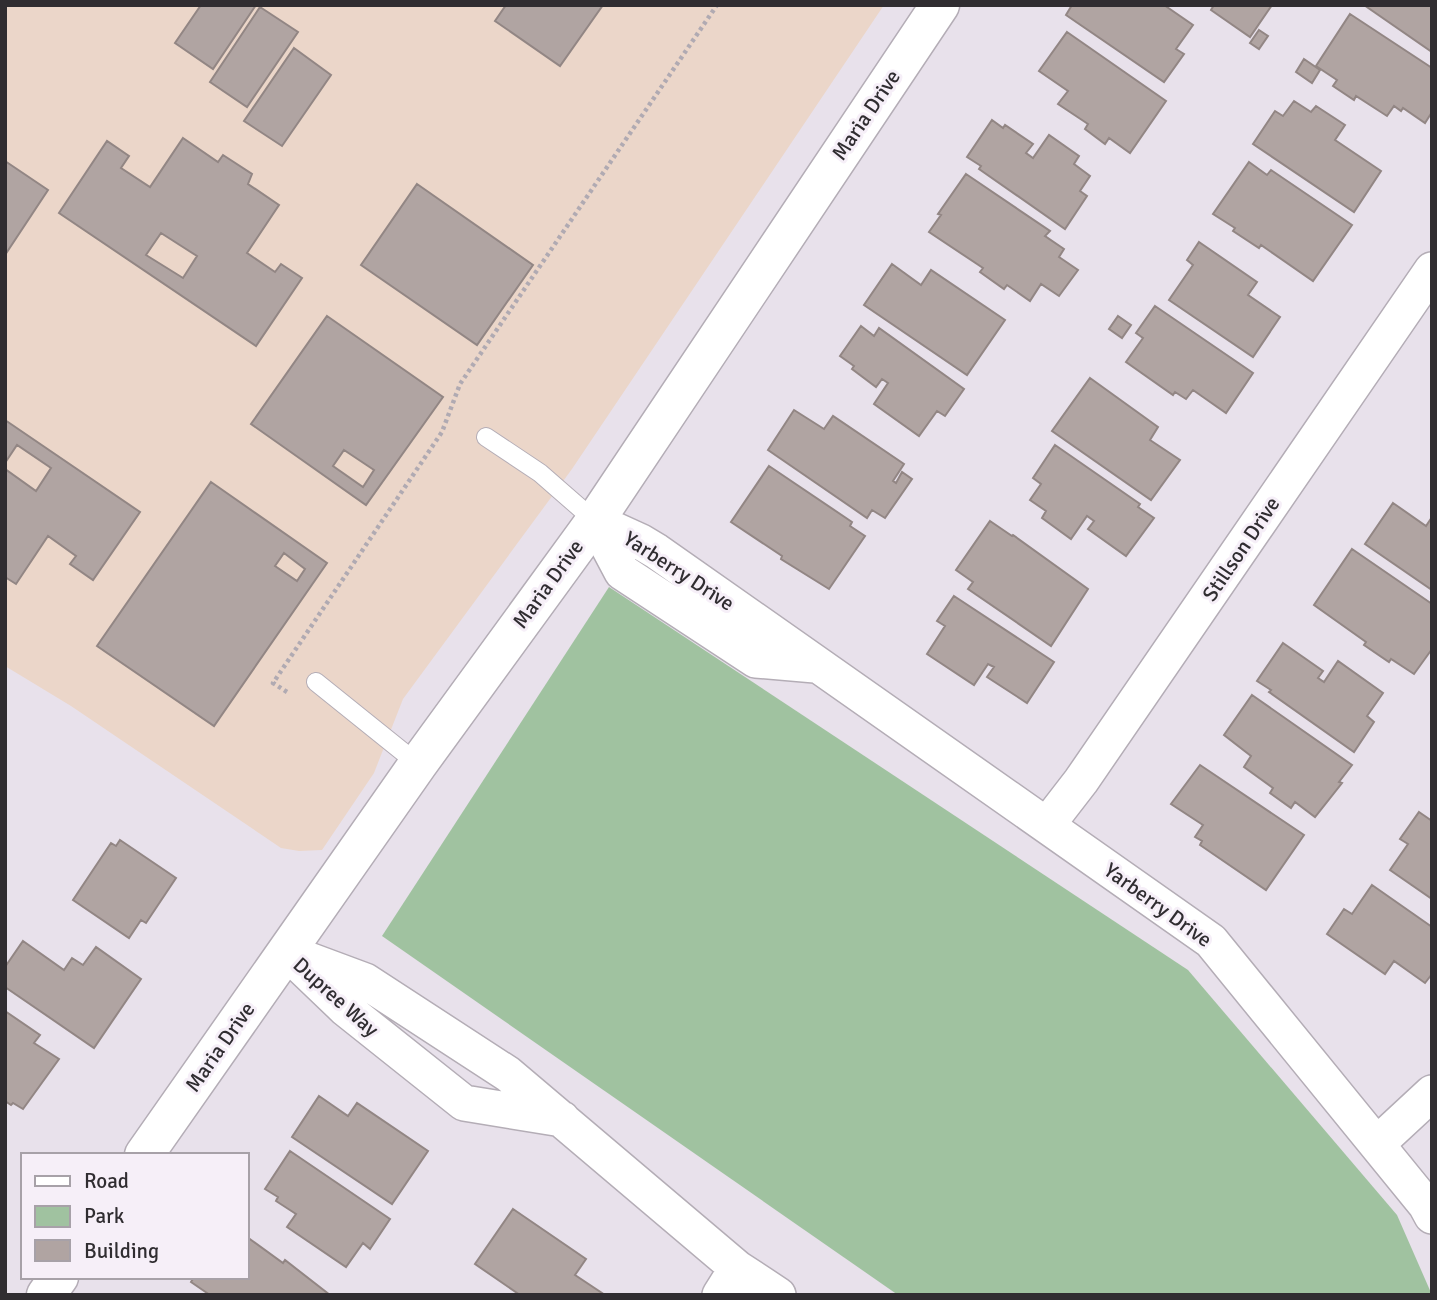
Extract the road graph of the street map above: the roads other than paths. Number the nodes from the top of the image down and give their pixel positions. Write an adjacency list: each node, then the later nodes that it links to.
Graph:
1 (940, 5): 4 (street, Maria Drive)
2 (1432, 270): 7 (street, Stillson Drive)
3 (486, 437): 4 (lane)
4 (595, 521): 6 (street, Maria Drive); 7 (street, Yarberry Drive)
5 (316, 682): 6 (lane)
6 (418, 764): 8 (street, Maria Drive)
7 (1046, 825): 11 (street, Yarberry Drive)
8 (287, 952): 10 (street, Dupree Way); 10 (street, Dupree Way); 12 (street, Maria Drive)
9 (1432, 1093): 11 (street)
10 (562, 1119): 15 (street, Dupree Way)
11 (1377, 1144): 13 (street, Yarberry Drive)
12 (145, 1153)
13 (1432, 1216)
14 (58, 1279): 16 (street)
15 (729, 1281): 17 (street, Dupree Way)
16 (46, 1295)
17 (778, 1295)

